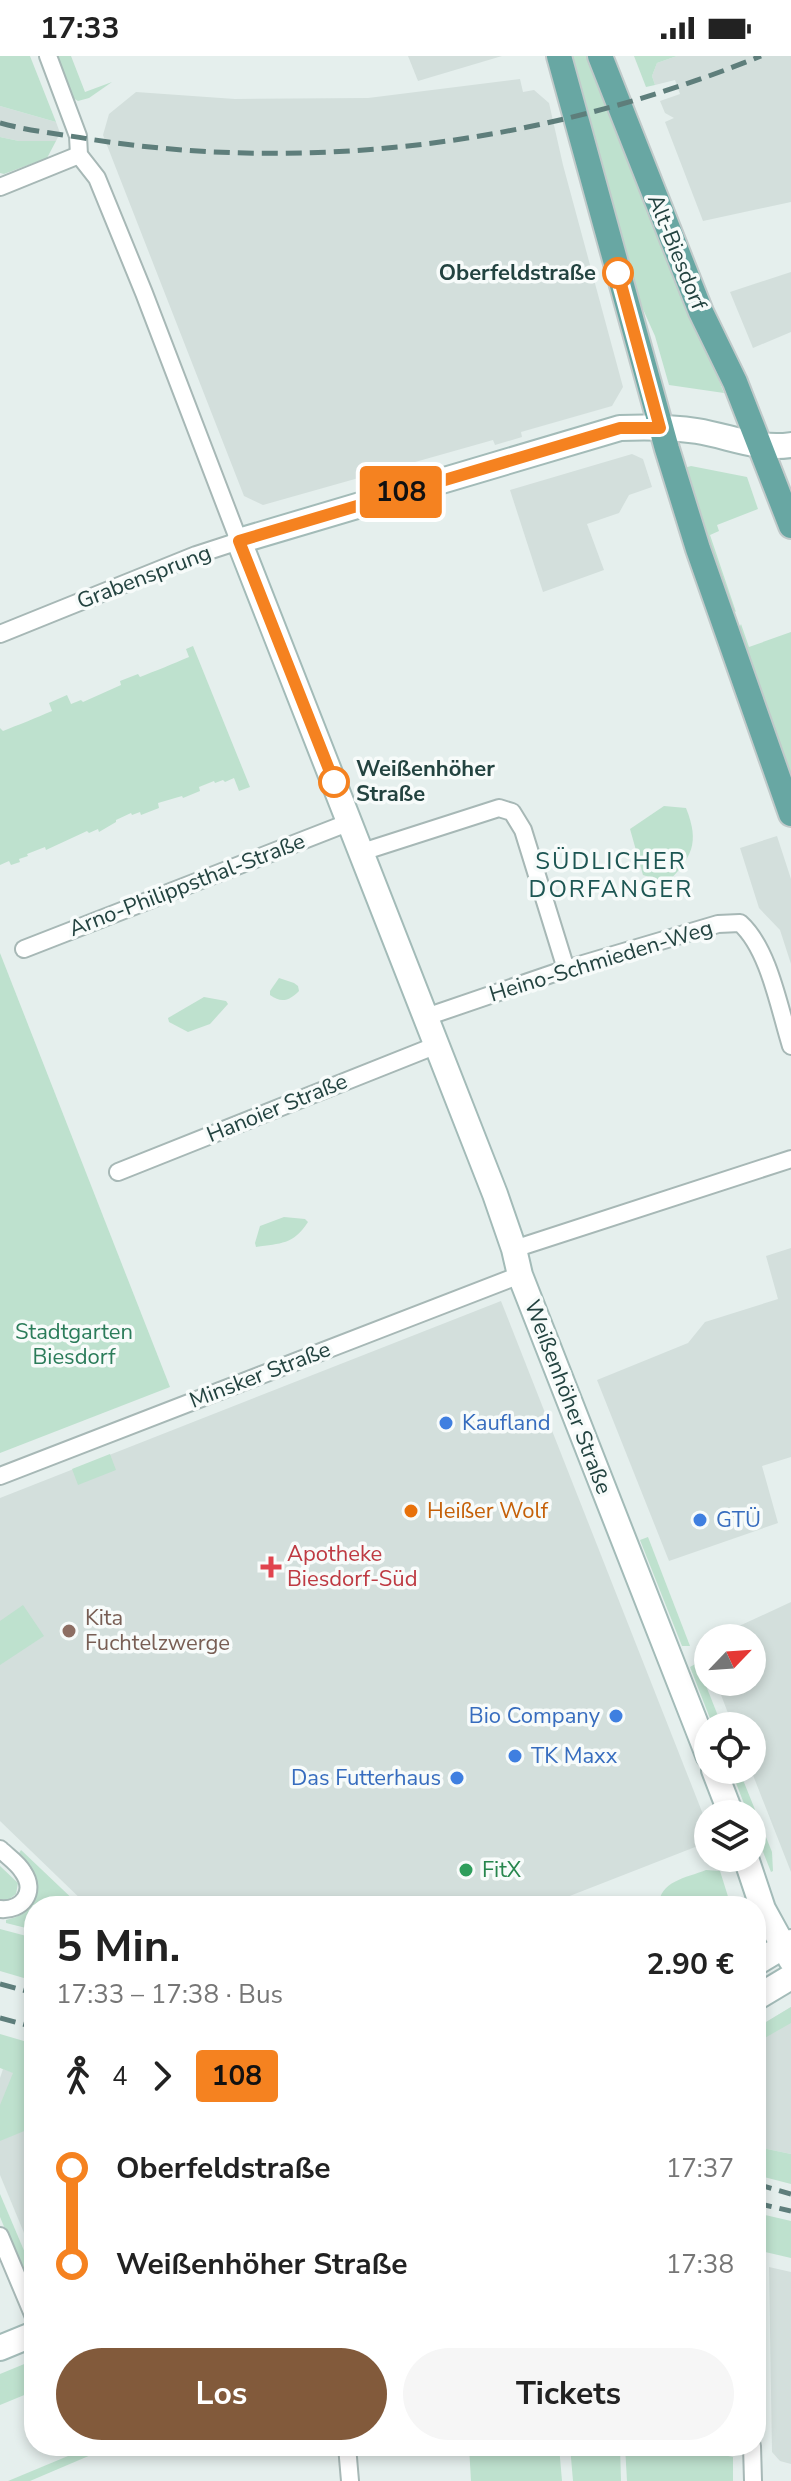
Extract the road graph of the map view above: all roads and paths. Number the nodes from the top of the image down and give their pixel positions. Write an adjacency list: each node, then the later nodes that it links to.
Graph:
1 (48, 56): 4 (street, Weißenhöher Straße)
2 (559, 56): 6 (main road)
3 (600, 56): 8 (main road, Alt-Biesdorf)
4 (79, 155): 5 (street); 10 (street, Weißenhöher Straße)
5 (0, 187)
6 (660, 428): 8 (street); 10 (street, Grabensprung); 12 (main road)
7 (791, 445): 8 (street)
8 (760, 447): 9 (main road, Alt-Biesdorf)
9 (791, 526)
10 (239, 541): 11 (street, Grabensprung); 13 (street, Weißenhöher Straße)
11 (0, 634)
12 (791, 814)
13 (350, 822): 14 (street, Weißenhöher Straße); 15 (street, Arno-Philippsthal-Straße)
14 (362, 852): 16 (street); 17 (street, Weißenhöher Straße)
15 (24, 949)
16 (566, 969): 17 (street, Heino-Schmieden-Weg); 19 (street, Heino-Schmieden-Weg)
17 (426, 1017): 18 (street, Weißenhöher Straße)
18 (437, 1045): 21 (street, Hanoier Straße); 22 (street, Weißenhöher Straße)
19 (791, 1046)
20 (791, 1159): 22 (street)
21 (118, 1172)
22 (514, 1249): 23 (street, Weißenhöher Straße)
23 (520, 1275): 24 (street, Minsker Straße); 25 (street, Weißenhöher Straße)
24 (0, 1476)
25 (694, 1719)
26 (0, 1849): 28 (street)
27 (751, 1872): 29 (street)
28 (27, 1896)
29 (759, 1896)
30 (24, 1900): 31 (street)
31 (0, 1909)
32 (766, 1914): 33 (street)
33 (788, 1950): 34 (street)
34 (766, 1959)
35 (791, 1977): 36 (street)
36 (766, 1992)
37 (0, 2236): 38 (street)
38 (24, 2293)
39 (24, 2338): 40 (street)
40 (0, 2348)
41 (348, 2456): 43 (street)
42 (752, 2456): 44 (street)
43 (350, 2481)
44 (753, 2481)

